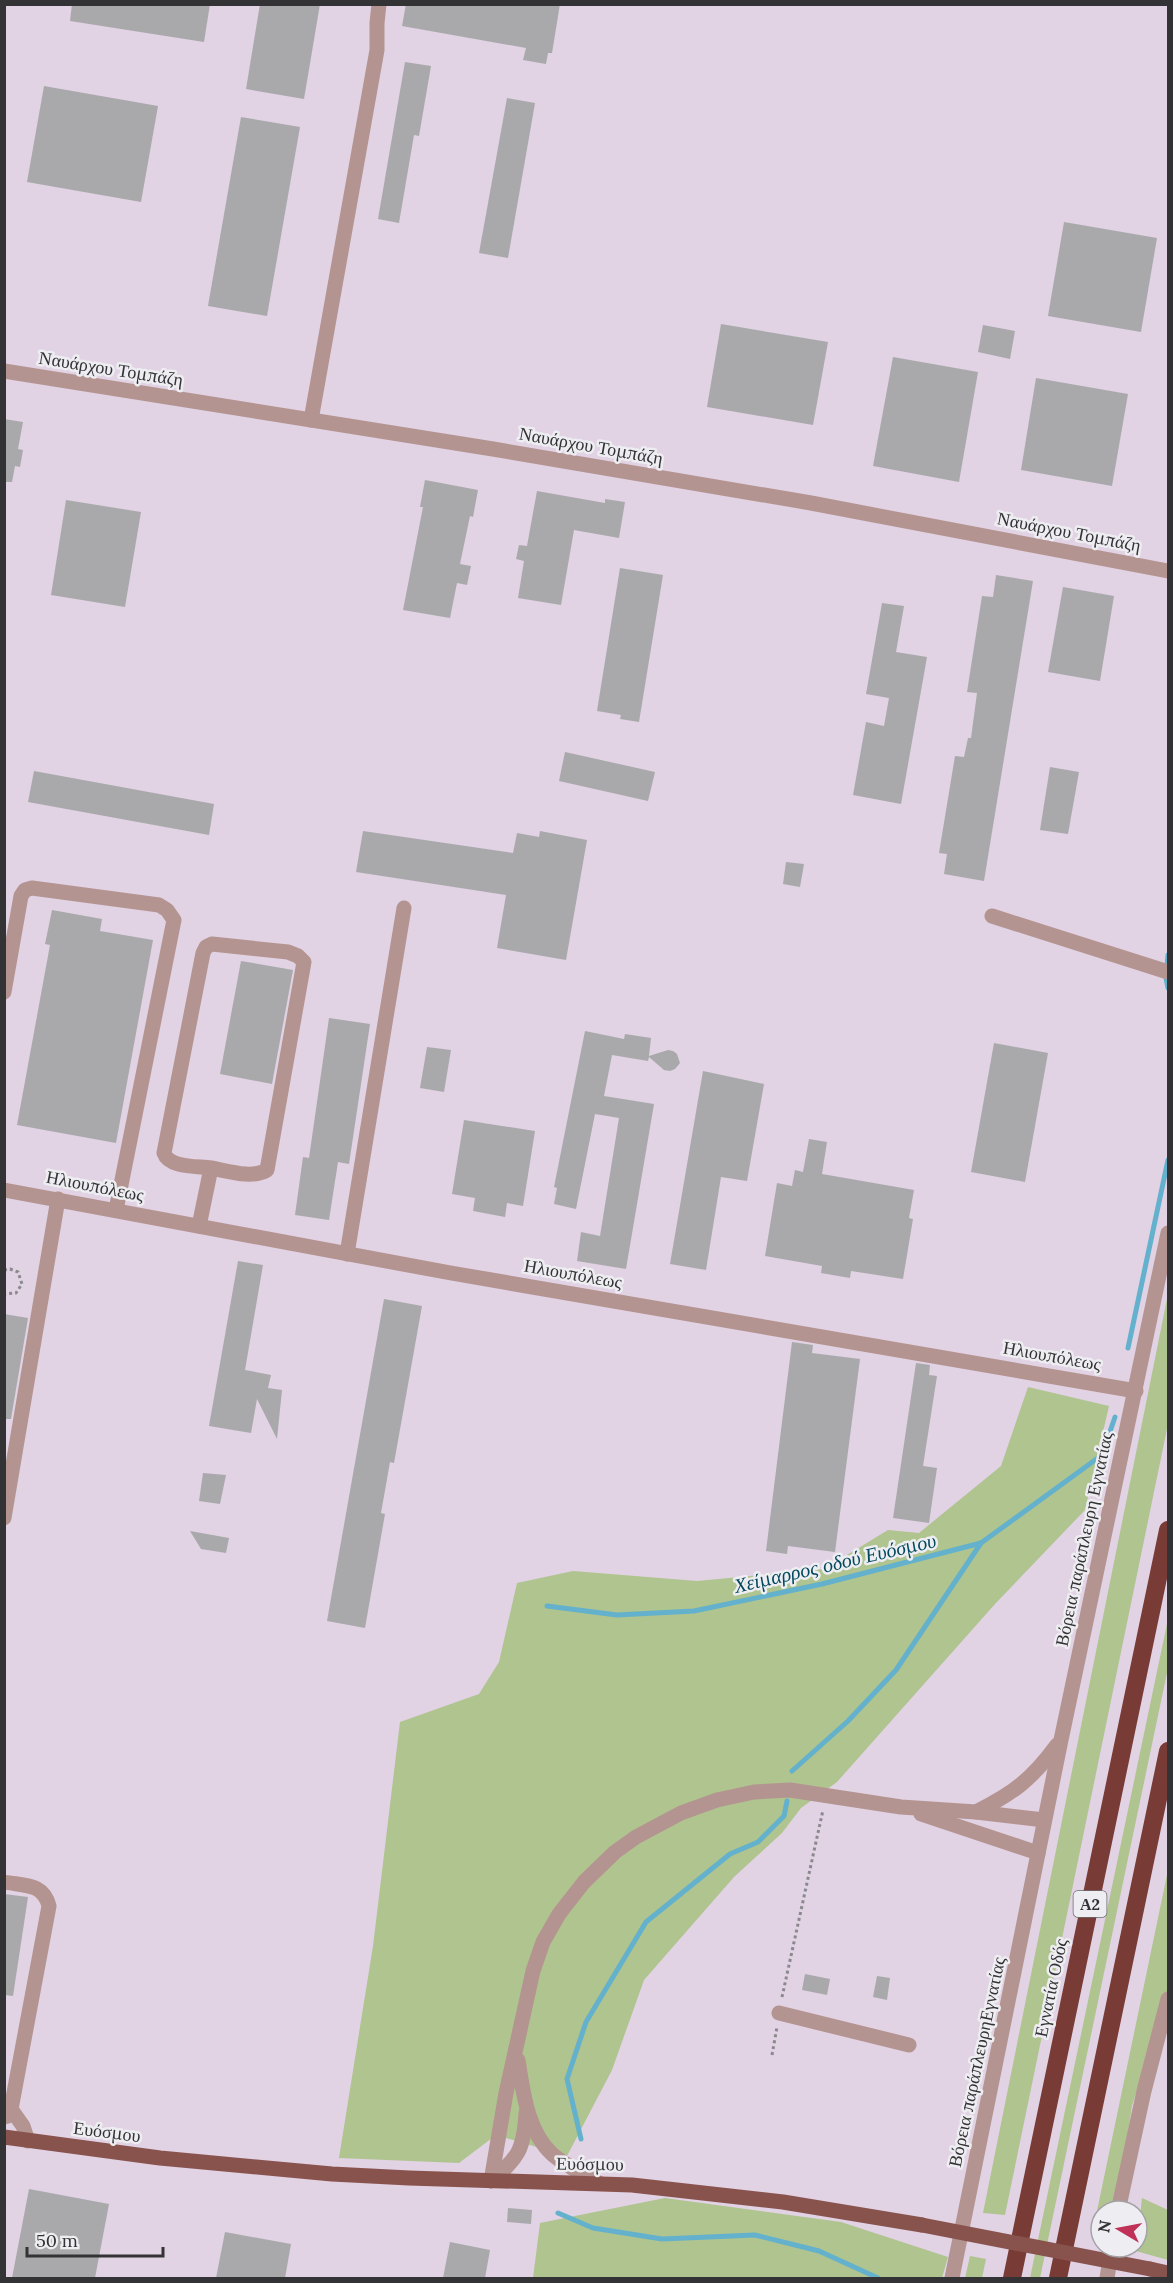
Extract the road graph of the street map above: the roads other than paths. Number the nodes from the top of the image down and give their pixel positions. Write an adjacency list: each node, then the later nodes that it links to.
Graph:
1 (380, 4): 3 (street)
2 (4, 371): 3 (street, Ναυάρχου Τομπάζη)
3 (311, 420): 4 (street, Ναυάρχου Τομπάζη)
4 (1168, 571)
5 (404, 908): 15 (street)
6 (992, 916): 7 (street)
7 (1168, 972)
8 (4, 992): 12 (street)
9 (211, 1168): 9 (street); 13 (street)
10 (4, 1190): 11 (street, Ηλιουπόλεως)
11 (58, 1199): 12 (street, Ηλιουπόλεως); 17 (street)
12 (116, 1210): 13 (street, Ηλιουπόλεως)
13 (199, 1226): 15 (street, Ηλιουπόλεως)
14 (1168, 1233): 16 (street, Βόρεια παράπλευρη Εγνατίας)
15 (347, 1254): 16 (street, Ηλιουπόλεως)
16 (1136, 1391): 19 (street, Βόρεια παράπλευρη Εγνατίας)
17 (4, 1518)
18 (1168, 1530): 40 (highway, Εγνατία Οδός / Α2)
19 (1061, 1740): 22 (street); 23 (street, Βόρεια παράπλευρη Εγνατίας)
20 (1168, 1751): 41 (highway, Α2)
21 (901, 1807): 22 (street); 24 (street); 29 (street)
22 (976, 1812): 23 (street)
23 (1044, 1820): 24 (street, Βόρεια παράπλευρη Εγνατίας)
24 (1038, 1853): 39 (street, Βόρεια παράπλευρηΕγνατίας)
25 (4, 1882): 31 (street)
26 (1168, 1999): 36 (street)
27 (779, 2013): 28 (street)
28 (909, 2045)
29 (517, 2054): 30 (street); 34 (street)
30 (526, 2107): 34 (street); 35 (street)
31 (8, 2113): 33 (street)
32 (4, 2137): 33 (main road, Ευόσμου)
33 (28, 2141): 34 (main road, Ευόσμου)
34 (491, 2181): 35 (main road, Ευόσμου)
35 (599, 2184): 38 (main road, Ευόσμου, bridge)
36 (1121, 2199)
37 (1110, 2259): 42 (street)
38 (1168, 2273)
39 (952, 2278)
40 (1012, 2278)
41 (1058, 2278)
42 (1107, 2278)

